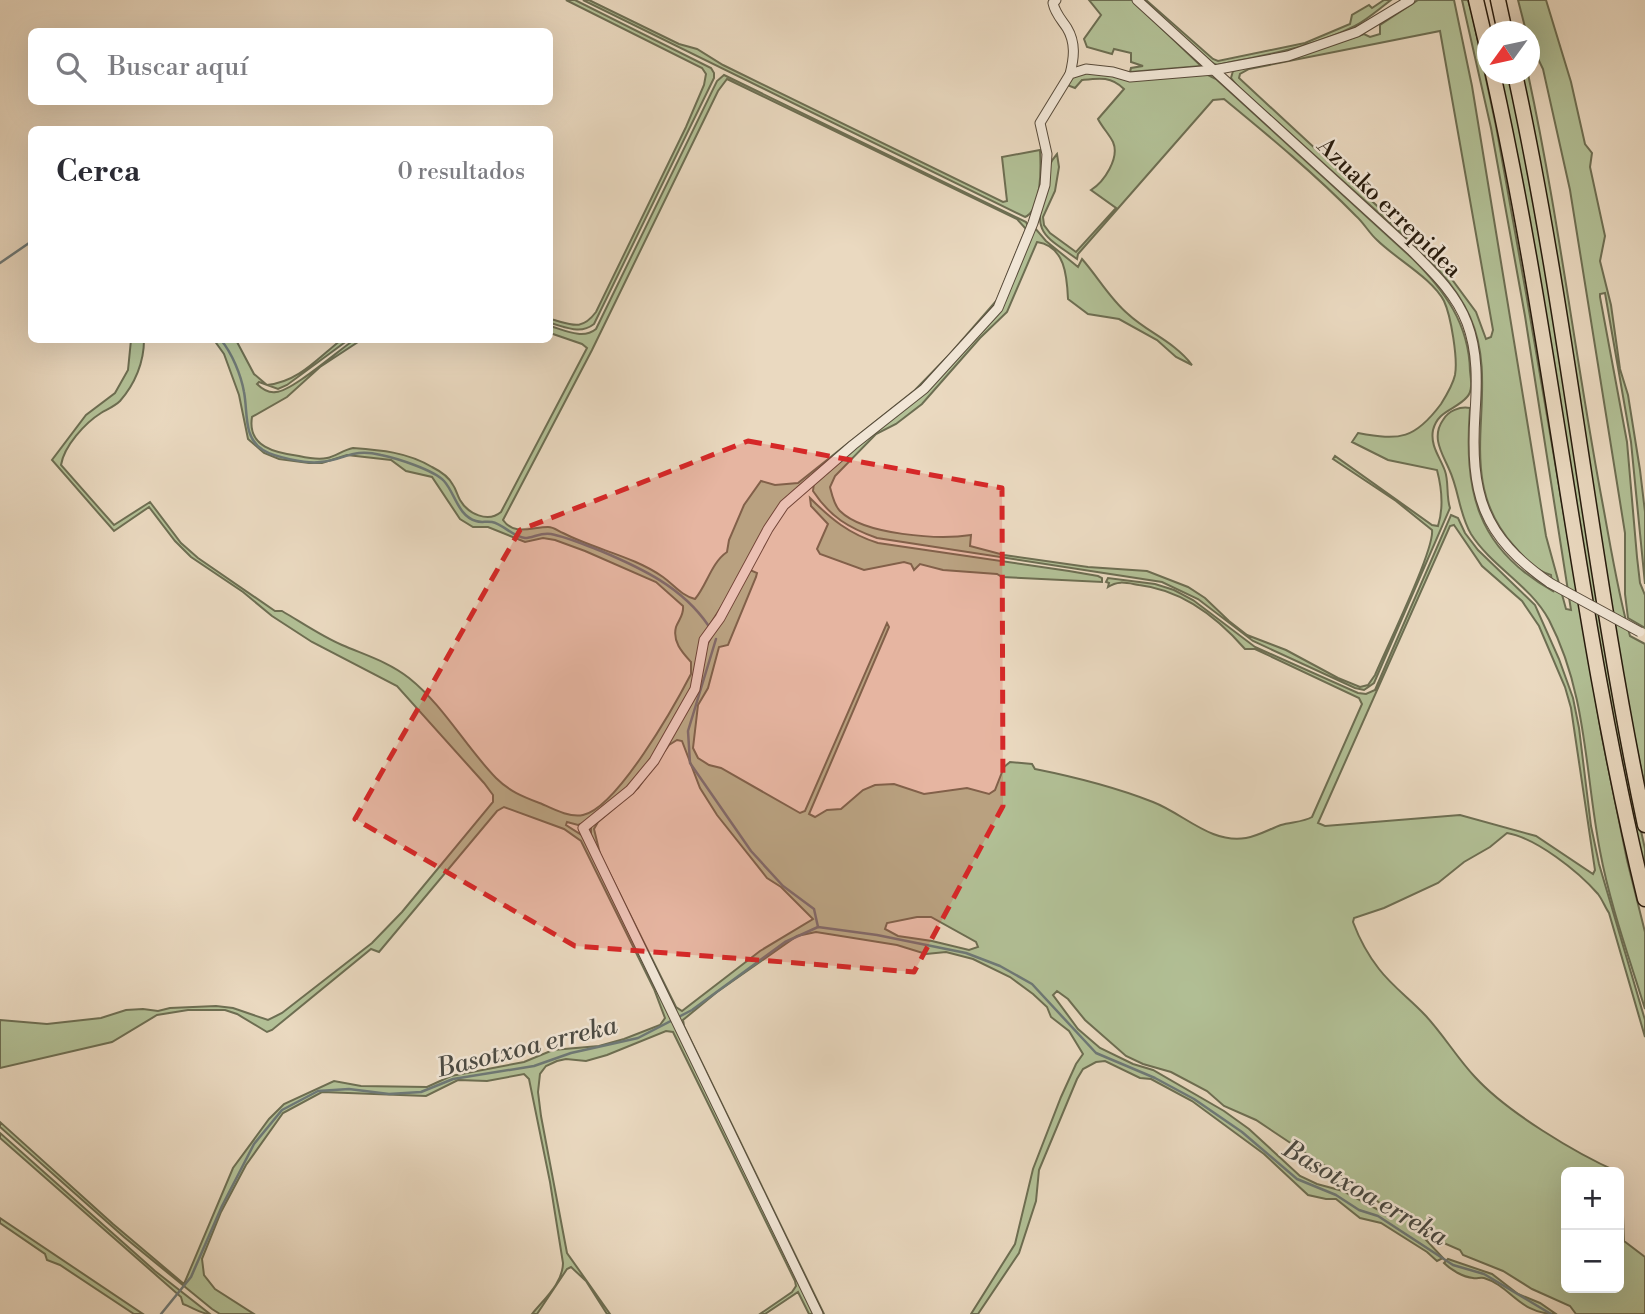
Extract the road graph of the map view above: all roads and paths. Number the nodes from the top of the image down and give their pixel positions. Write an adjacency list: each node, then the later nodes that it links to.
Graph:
1 (1056, 0): 9 (street)
2 (1137, 0): 8 (street, Azuako errepidea)
3 (1410, 0): 8 (street)
4 (1476, 0): 6 (highway)
5 (1498, 0): 7 (highway)
6 (1481, 21)
7 (1503, 21)
8 (1214, 70): 9 (street); 12 (street, Azuako errepidea, bridge)
9 (1070, 74): 15 (street)
10 (1495, 84): 14 (highway)
11 (1517, 84): 13 (highway)
12 (1643, 634)
13 (1645, 825)
14 (1645, 899)
15 (818, 1314)

